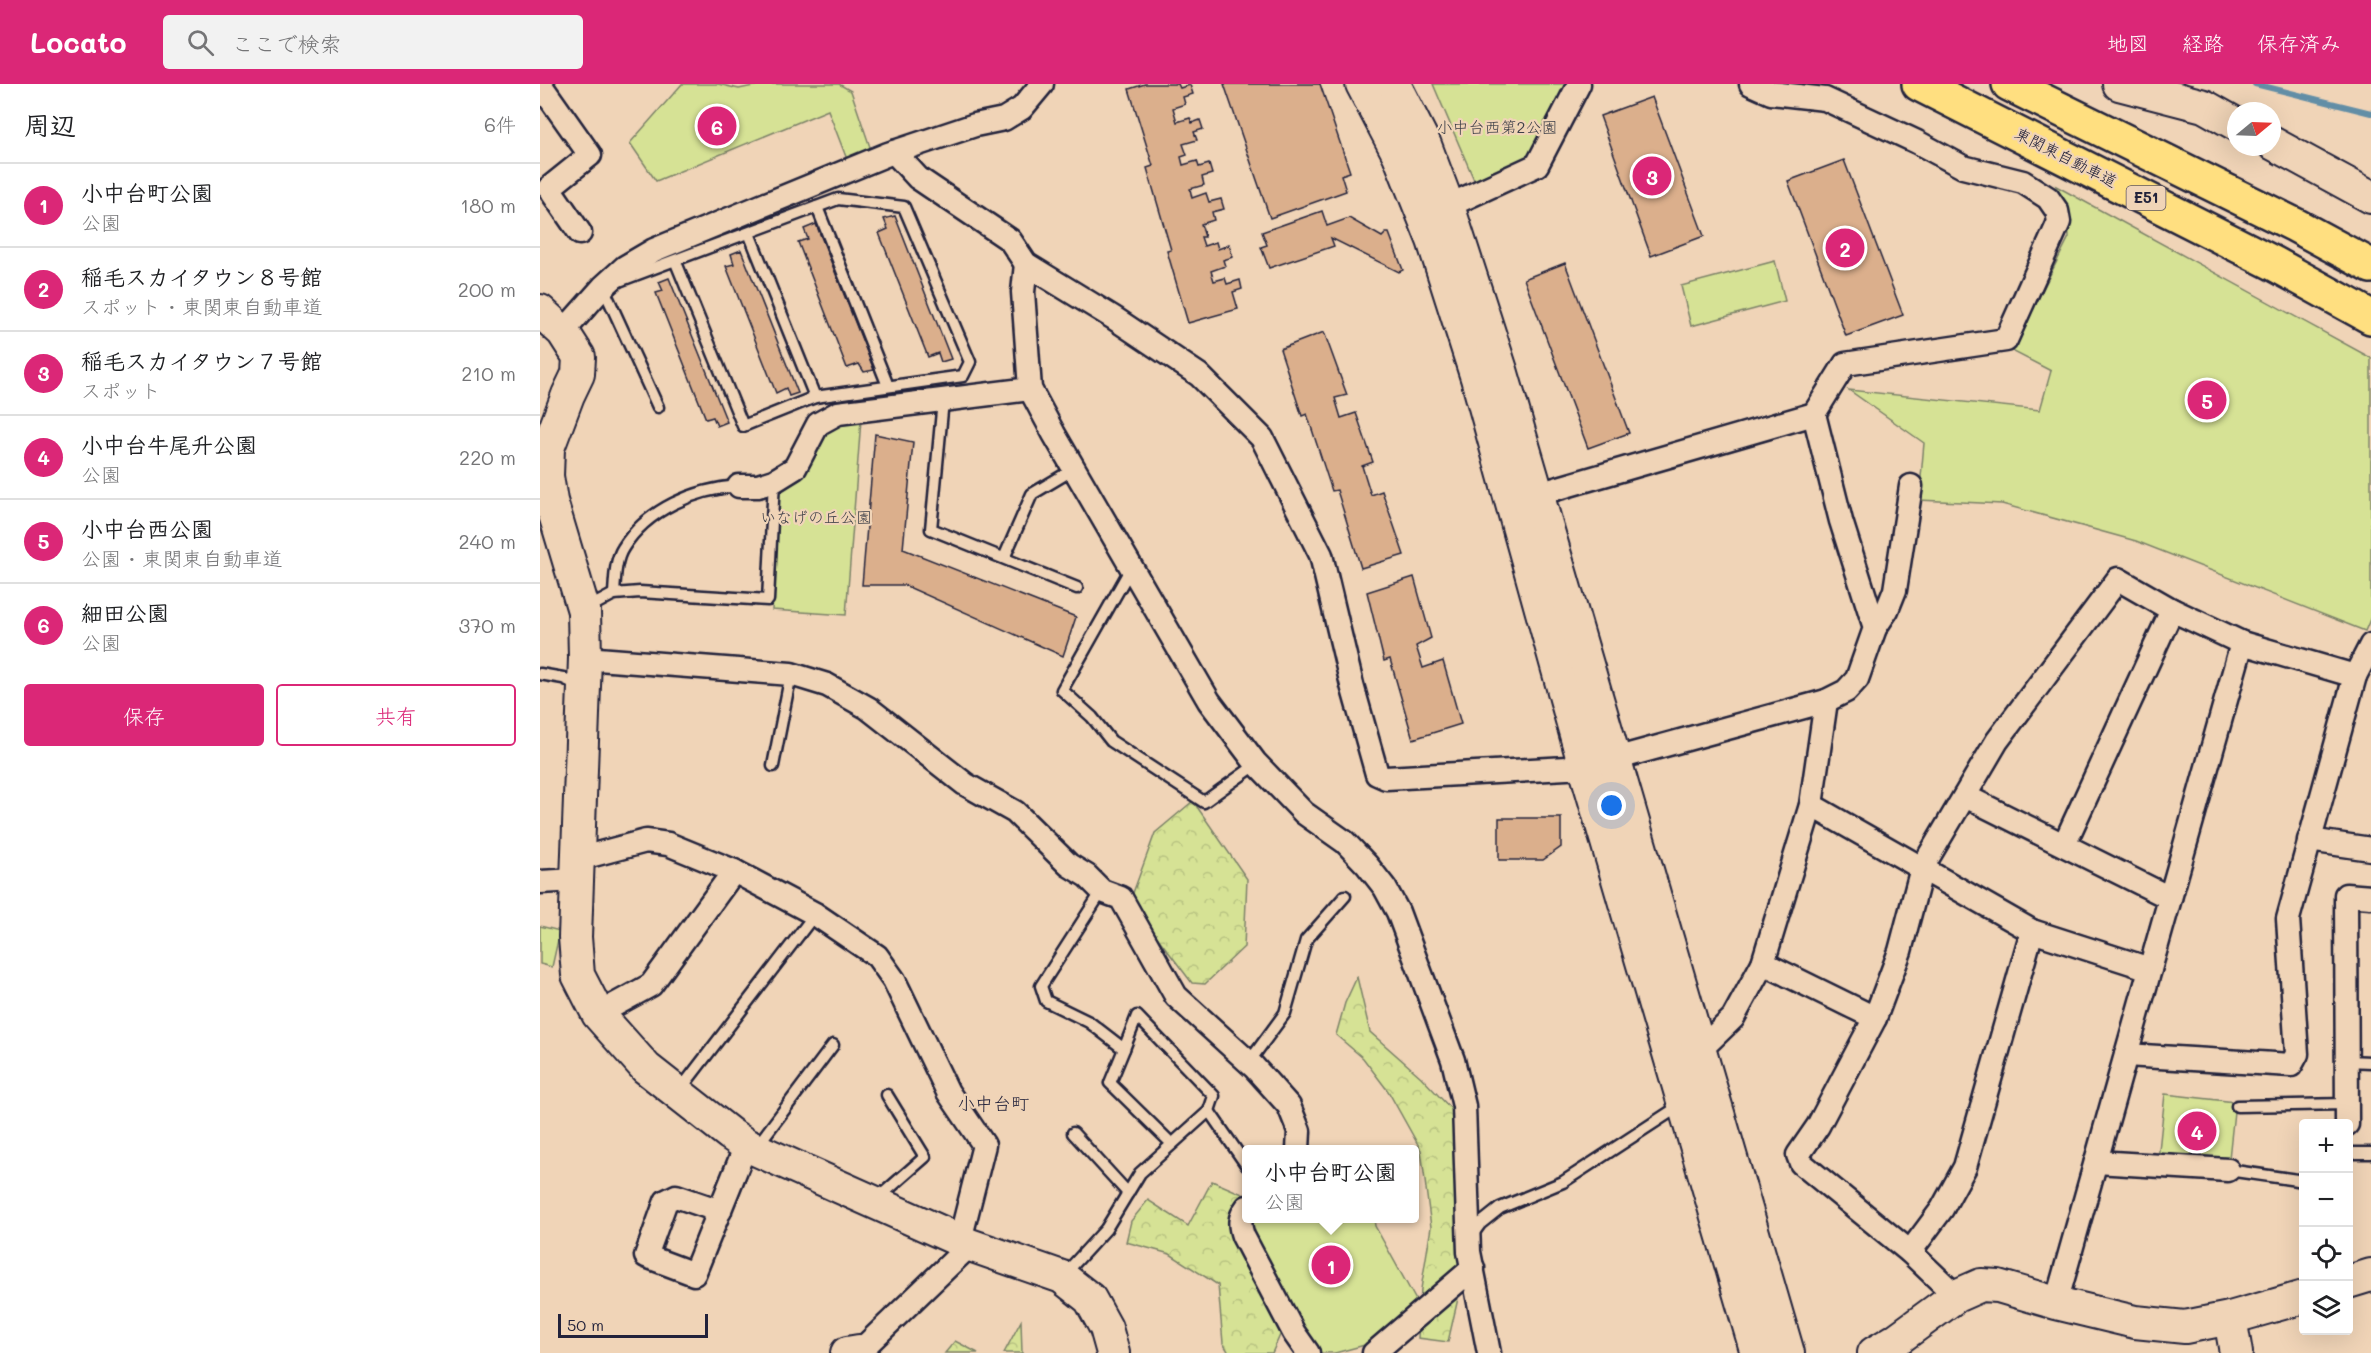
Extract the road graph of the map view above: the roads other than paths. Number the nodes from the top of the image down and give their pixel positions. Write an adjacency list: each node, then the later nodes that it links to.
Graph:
1 (540, 84): 16 (street)
2 (1042, 84): 12 (street)
3 (1362, 84): 50 (street)
4 (1394, 84): 14 (street)
5 (1579, 84): 14 (street)
6 (1751, 84): 30 (street)
7 (1919, 84): 23 (highway, 東関東自動車道 / E51)
8 (2009, 84): 20 (highway, E51)
9 (2119, 84): 10 (street)
10 (2227, 119)
11 (2281, 148): 13 (street)
12 (894, 152): 19 (street); 21 (street)
13 (2371, 197)
14 (1448, 206): 35 (street)
15 (817, 207): 17 (lane); 25 (lane); 25 (lane)
16 (580, 233)
17 (748, 233): 18 (lane); 27 (lane)
18 (675, 260): 21 (lane); 27 (lane)
19 (1026, 264): 26 (street); 50 (street)
20 (2371, 266)
21 (603, 287): 24 (street); 29 (lane)
22 (540, 311): 24 (street)
23 (2371, 317)
24 (563, 332): 41 (street)
25 (888, 386): 27 (lane)
26 (1030, 389): 28 (street); 31 (street)
27 (815, 397)
28 (943, 400): 32 (street); 36 (lane)
29 (658, 407)
30 (1814, 414): 35 (street); 42 (street)
31 (1074, 469): 36 (lane); 37 (street)
32 (774, 481): 33 (street); 39 (lane)
33 (739, 486): 39 (lane)
34 (1911, 486): 42 (street)
35 (1538, 494): 50 (street)
36 (1004, 558): 38 (lane)
37 (1131, 568): 51 (street); 51 (lane)
38 (1077, 588)
39 (614, 594): 41 (lane)
40 (2172, 610): 43 (street); 53 (street); 56 (street)
41 (584, 611): 45 (street)
42 (1875, 628): 49 (street)
43 (2242, 643): 48 (street); 65 (street)
44 (2371, 645): 48 (street)
45 (585, 673): 46 (lane); 47 (street); 59 (street)
46 (540, 674)
47 (791, 674): 52 (lane); 62 (street)
48 (2355, 676): 55 (street)
49 (1826, 701): 50 (street); 54 (street)
50 (1600, 763): 73 (street); 81 (street)
51 (1257, 764): 99 (street)
52 (773, 766)
53 (1965, 796): 56 (street); 58 (street)
54 (1812, 805): 58 (street); 68 (street)
55 (2310, 840): 57 (street); 75 (street)
56 (2064, 845): 65 (street)
57 (2371, 849)
58 (1922, 868): 67 (street); 71 (street)
59 (577, 869): 60 (street); 61 (street); 70 (street)
60 (734, 871): 66 (street); 70 (street)
61 (540, 882)
62 (1102, 891): 74 (lane); 77 (street)
63 (1345, 896): 77 (lane)
64 (2371, 897): 76 (street)
65 (2170, 898): 69 (street)
66 (815, 914): 79 (lane); 100 (street)
67 (2032, 931): 69 (street); 101 (street)
68 (1762, 963): 71 (street); 73 (street)
69 (2150, 969): 75 (street)
70 (598, 1014): 79 (street)
71 (1875, 1018): 101 (street)
72 (833, 1045): 88 (lane)
73 (1701, 1049): 116 (street)
74 (1124, 1050): 83 (lane); 86 (lane)
75 (2126, 1055): 92 (street)
76 (2347, 1061): 78 (lane); 84 (street)
77 (1249, 1062): 87 (street)
78 (2371, 1062)
79 (679, 1093): 88 (street)
80 (887, 1095): 96 (lane)
81 (1684, 1103): 99 (lane); 115 (street)
82 (2237, 1106): 84 (lane)
83 (1209, 1111): 86 (lane); 91 (lane)
84 (2347, 1114)
85 (1073, 1133): 95 (lane)
86 (1171, 1143): 95 (lane)
87 (1298, 1145)
88 (751, 1147): 96 (street); 97 (street)
89 (2353, 1153): 90 (lane)
90 (2371, 1153)
91 (1242, 1159)
92 (2096, 1162): 93 (street); 108 (street)
93 (2229, 1170): 94 (lane)
94 (2299, 1180)
95 (1128, 1193): 104 (lane)
96 (874, 1201): 100 (street)
97 (720, 1211)
98 (1242, 1213): 112 (street)
99 (1469, 1239): 102 (street)
100 (965, 1242): 104 (street); 110 (street)
101 (1910, 1252): 106 (street)
102 (1473, 1268): 113 (street); 114 (street)
103 (2371, 1275): 105 (street)
104 (1062, 1278): 111 (street)
105 (2352, 1281)
106 (1956, 1296): 108 (street); 117 (street)
107 (2299, 1298): 109 (street)
108 (2056, 1303): 109 (street)
109 (2230, 1318): 118 (street)
110 (854, 1352)
111 (1113, 1353)
112 (1308, 1353)
113 (1374, 1353)
114 (1490, 1353)
115 (1757, 1353)
116 (1788, 1353)
117 (1874, 1353)
118 (2235, 1353)

